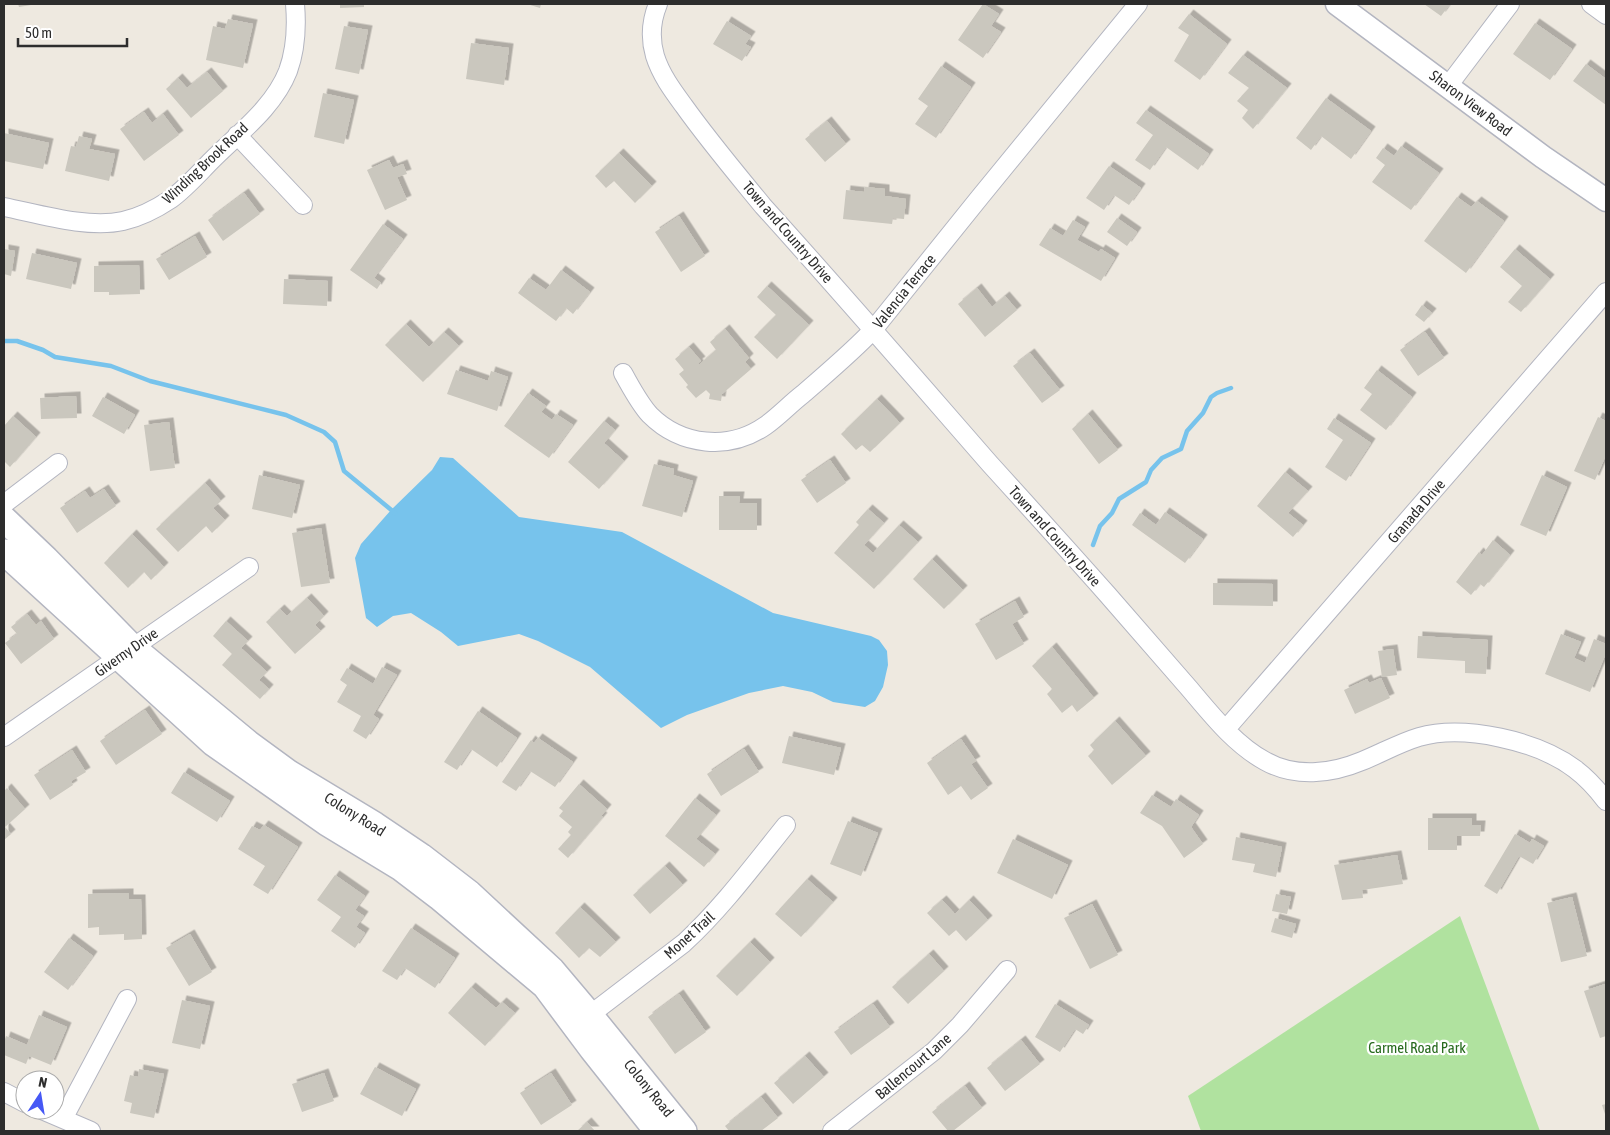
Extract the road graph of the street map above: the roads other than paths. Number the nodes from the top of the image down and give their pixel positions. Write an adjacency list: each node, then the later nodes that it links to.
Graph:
1 (296, 4): 9 (street, Winding Brook Road)
2 (658, 4): 14 (street, Town and Country Drive)
3 (1138, 4): 14 (street, Valencia Terrace)
4 (1337, 4): 8 (street, Sharon View Road)
5 (1510, 4): 8 (street)
6 (1591, 4): 7 (street)
7 (1606, 15)
8 (1448, 86): 10 (street, Sharon View Road)
9 (237, 135): 11 (street); 12 (street, Winding Brook Road)
10 (1606, 200)
11 (303, 206)
12 (4, 207)
13 (1606, 292): 22 (street, Granada Drive)
14 (873, 330): 15 (street, Valencia Terrace); 22 (street, Town and Country Drive)
15 (623, 373)
16 (58, 462): 17 (street)
17 (4, 504)
18 (4, 520): 21 (main road, Colony Road)
19 (4, 552): 21 (main road, Colony Road)
20 (249, 567): 21 (street, Giverny Drive)
21 (126, 652): 23 (street, Giverny Drive); 28 (main road, Colony Road)
22 (1226, 729): 24 (street, Town and Country Drive)
23 (4, 738)
24 (1606, 801)
25 (786, 825): 28 (street, Monet Trail)
26 (1007, 970): 34 (street, Ballencourt Lane)
27 (127, 1000): 29 (street)
28 (583, 1020): 32 (main road, Colony Road); 33 (main road, Colony Road)
29 (65, 1115)
30 (65, 1120): 31 (street)
31 (92, 1131)
32 (657, 1131)
33 (684, 1131)
34 (832, 1131)

